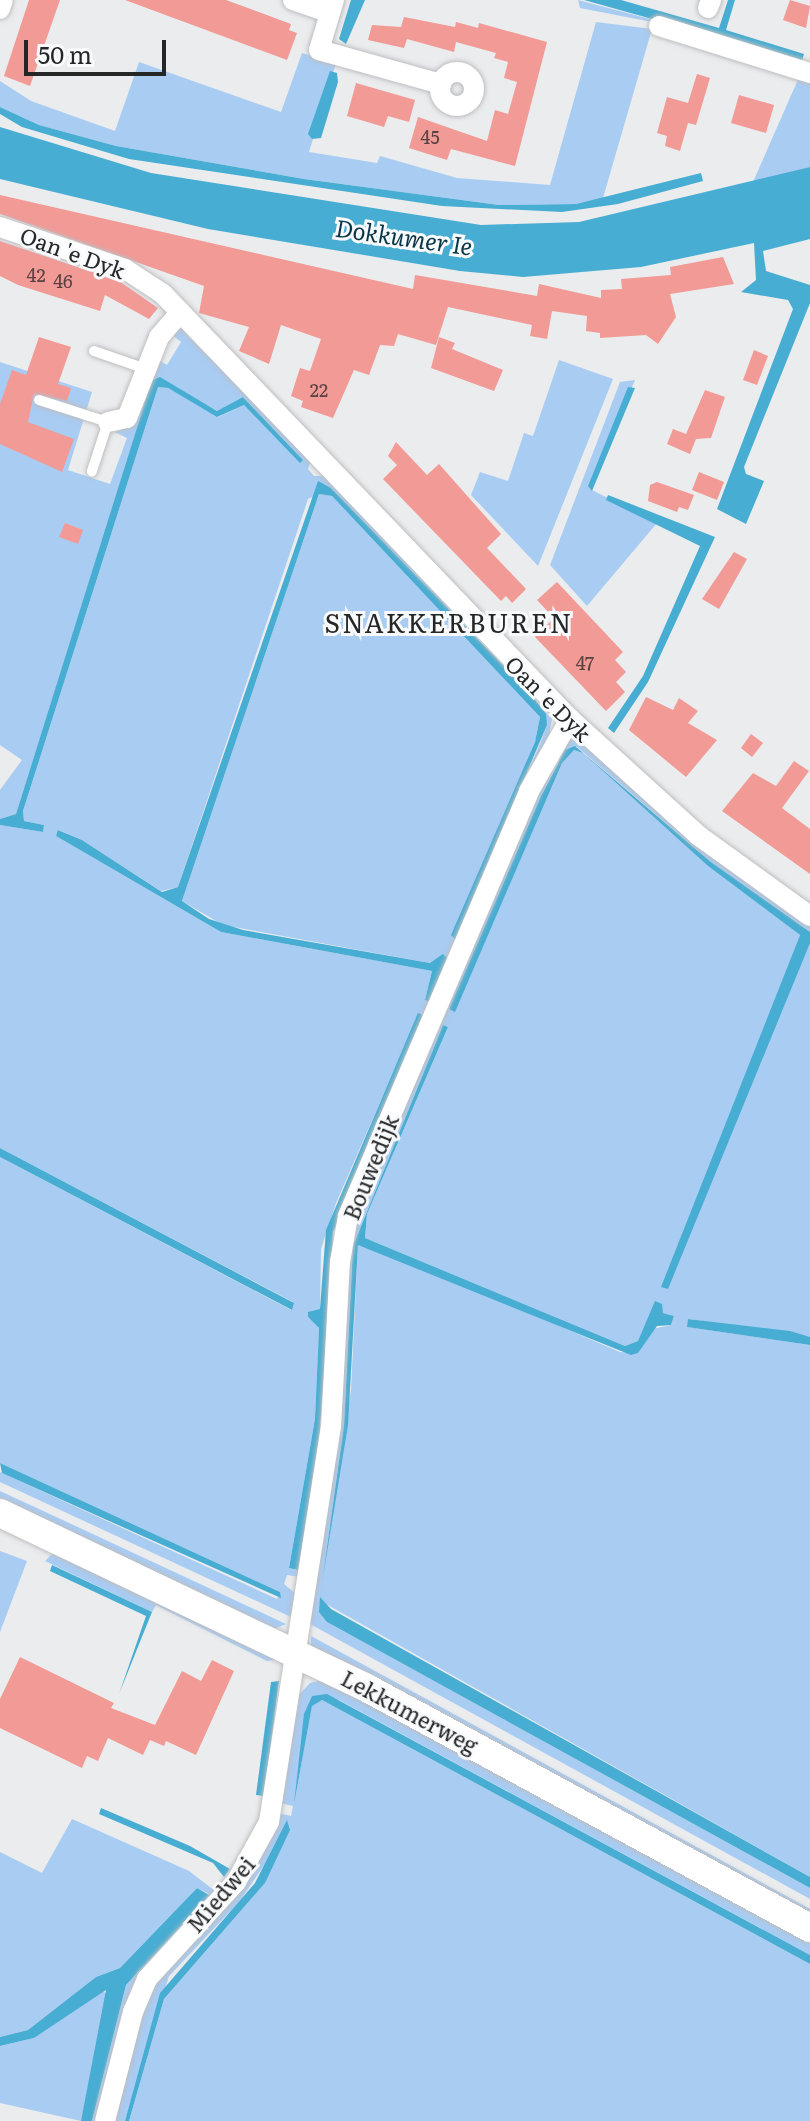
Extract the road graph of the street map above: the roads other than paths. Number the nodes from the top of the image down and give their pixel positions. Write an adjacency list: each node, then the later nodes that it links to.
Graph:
1 (3, 0): 4 (street)
2 (293, 0): 3 (street)
3 (332, 7): 7 (street)
4 (0, 9)
5 (659, 26): 6 (street)
6 (810, 73)
7 (441, 84)
8 (0, 227): 9 (street, Oan 'e Dyk)
9 (181, 312): 11 (street); 15 (street, Oan 'e Dyk)
10 (94, 351): 11 (lane)
11 (146, 369): 13 (street)
12 (39, 400): 13 (lane)
13 (108, 422): 14 (lane)
14 (92, 471)
15 (570, 719): 16 (street, Oan 'e Dyk); 18 (street, Bouwedijk)
16 (810, 916)
17 (0, 1513): 18 (main road, Lekkumerweg)
18 (295, 1651): 19 (main road, Lekkumerweg); 20 (street, Miedwei)
19 (810, 1928)
20 (105, 2121)

